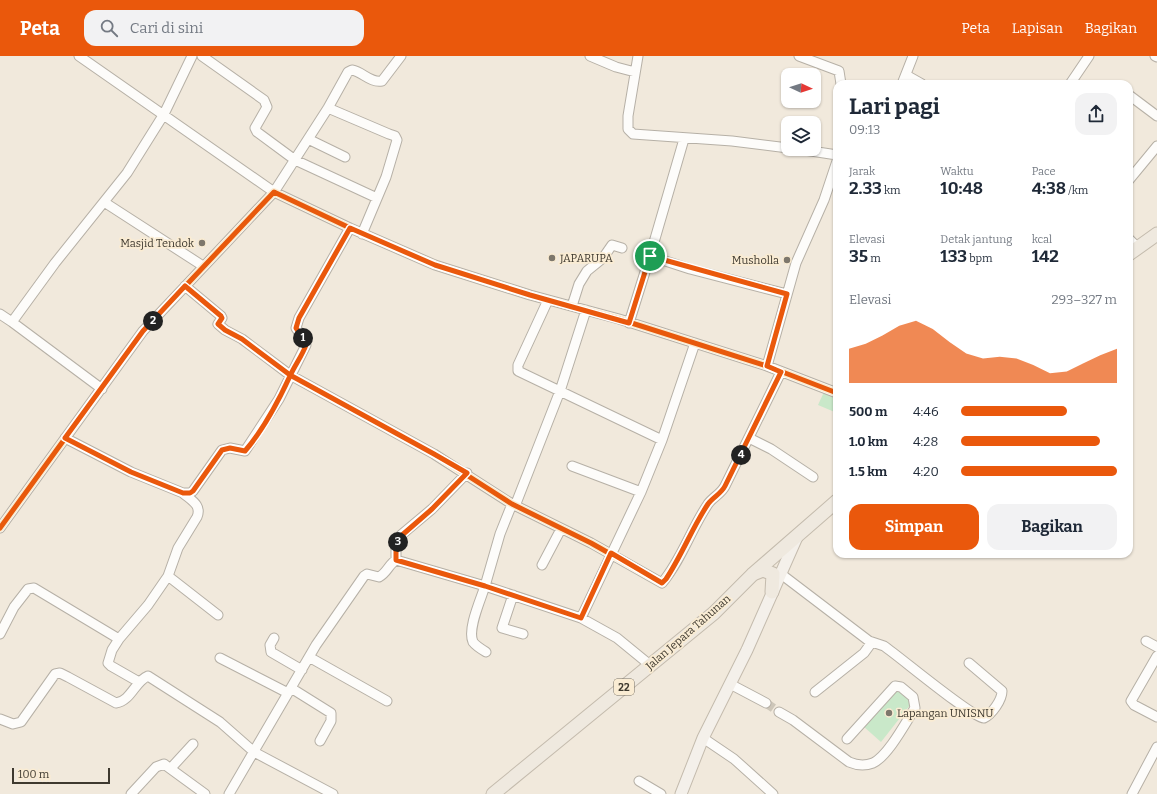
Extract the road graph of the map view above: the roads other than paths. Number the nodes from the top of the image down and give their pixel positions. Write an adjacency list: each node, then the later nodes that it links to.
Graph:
1 (79, 56): 16 (street)
2 (192, 56): 16 (street)
3 (202, 56): 25 (street)
4 (401, 56): 15 (street)
5 (590, 56): 10 (street)
6 (638, 56): 10 (street)
7 (799, 56): 11 (street)
8 (913, 56): 12 (street)
9 (1089, 56): 13 (street)
10 (635, 72): 19 (street)
11 (840, 80)
12 (904, 80)
13 (1073, 80)
14 (1133, 98): 17 (street)
15 (328, 108): 18 (street); 29 (street)
16 (164, 114): 28 (street); 30 (street)
17 (1157, 116)
18 (308, 138): 24 (street); 25 (street)
19 (684, 139): 21 (street); 36 (street)
20 (1157, 146): 27 (street)
21 (781, 147)
22 (821, 153): 23 (street)
23 (833, 154)
24 (345, 157)
25 (295, 160): 28 (street); 29 (street)
26 (833, 173): 39 (street)
27 (1133, 175)
28 (274, 192): 31 (street); 37 (street)
29 (377, 198): 32 (street)
30 (104, 202): 37 (street); 44 (street)
31 (350, 228): 32 (street); 49 (street)
32 (362, 234): 40 (street)
33 (1156, 238): 34 (highway)
34 (1133, 247)
35 (622, 248): 41 (street)
36 (650, 256): 39 (street); 45 (street)
37 (203, 266): 38 (street)
38 (185, 286): 49 (street); 50 (street)
39 (787, 294): 47 (street)
40 (548, 300): 41 (street); 51 (street)
41 (572, 306): 42 (street)
42 (586, 310): 45 (street); 51 (street)
43 (0, 314): 44 (street)
44 (12, 322): 50 (street)
45 (629, 323): 46 (street)
46 (695, 343): 47 (street); 55 (street)
47 (767, 366): 48 (street)
48 (781, 372): 52 (street); 54 (street)
49 (290, 375): 57 (street); 60 (street)
50 (102, 389): 53 (street)
51 (560, 391): 55 (street); 61 (street)
52 (833, 392)
53 (65, 438): 60 (street); 63 (street)
54 (750, 438): 58 (street); 66 (street)
55 (662, 440): 59 (street)
56 (572, 466): 59 (street)
57 (467, 473): 61 (street); 67 (street)
58 (813, 477)
59 (641, 492): 66 (street)
60 (183, 493): 71 (street)
61 (514, 505): 64 (street); 72 (street)
62 (833, 505): 65 (highway, 22)
63 (0, 528)
64 (561, 529): 66 (street); 68 (street)
65 (797, 538): 69 (main road); 70 (highway, 22)
66 (611, 553): 76 (street)
67 (396, 560): 72 (street); 86 (street)
68 (542, 565)
69 (781, 574): 73 (main road); 82 (street)
70 (752, 575): 73 (highway); 89 (highway, Jalan Jepara Tahunan / 22)
71 (168, 576): 75 (street); 80 (street)
72 (485, 586): 74 (street); 84 (street)
73 (772, 592): 92 (main road)
74 (513, 595): 76 (street); 78 (street)
75 (218, 615)
76 (581, 618): 89 (street)
77 (0, 634): 80 (street)
78 (523, 634)
79 (274, 638): 90 (street)
80 (119, 639): 91 (street)
81 (1146, 641): 83 (street)
82 (872, 642): 88 (street); 94 (street)
83 (1157, 647)
84 (486, 652)
85 (1157, 656): 98 (street)
86 (309, 657): 90 (street); 95 (street)
87 (220, 658): 93 (street)
88 (969, 663)
89 (650, 665): 112 (highway, Jalan Jepara Tahunan / 22)
90 (302, 670): 93 (street)
91 (140, 682): 99 (street); 105 (street)
92 (730, 684): 96 (street); 100 (main road)
93 (290, 691): 102 (street); 105 (street)
94 (815, 692)
95 (387, 701)
96 (766, 704)
97 (779, 712): 101 (street)
98 (1157, 717)
99 (0, 719)
100 (702, 738): 114 (main road); 115 (street)
101 (847, 739)
102 (320, 741)
103 (194, 744): 106 (street)
104 (1157, 747): 116 (street)
105 (254, 752): 108 (street); 111 (street)
106 (171, 768): 109 (street); 110 (street)
107 (639, 781): 113 (street)
108 (328, 793)
109 (132, 794)
110 (205, 794)
111 (229, 794)
112 (493, 794)
113 (661, 794)
114 (681, 794)
115 (773, 794)
116 (1132, 794)

